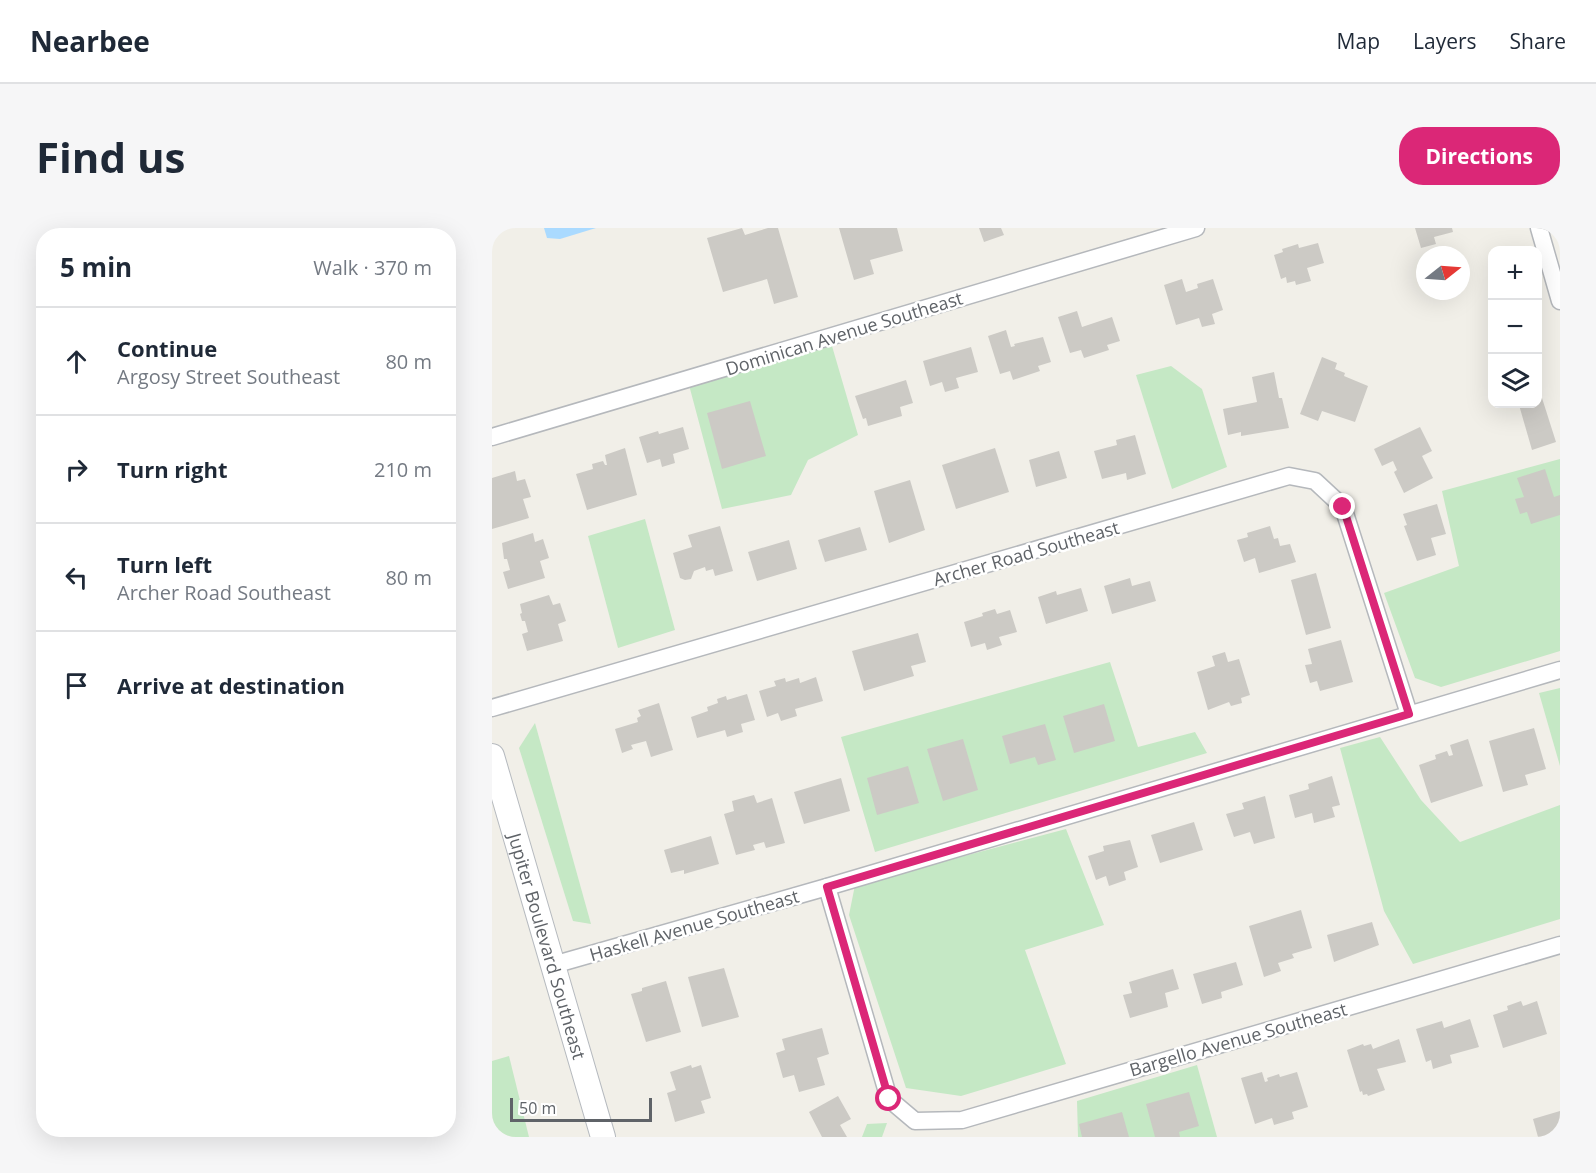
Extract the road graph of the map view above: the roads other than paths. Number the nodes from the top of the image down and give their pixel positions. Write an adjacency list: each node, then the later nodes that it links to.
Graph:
1 (1196, 228): 4 (street, Dominican Avenue Southeast)
2 (1539, 228): 3 (street)
3 (1560, 301)
4 (492, 437)
5 (1560, 670): 7 (street, Haskell Avenue Southeast)
6 (492, 708): 7 (street, Archer Road Southeast)
7 (1409, 714): 9 (street, Haskell Avenue Southeast)
8 (492, 756): 11 (street, Jupiter Boulevard Southeast)
9 (827, 887): 10 (street, Bargello Avenue Southeast); 11 (street, Haskell Avenue Southeast)
10 (1560, 945)
11 (553, 966): 12 (street, Jupiter Boulevard Southeast)
12 (603, 1137)

